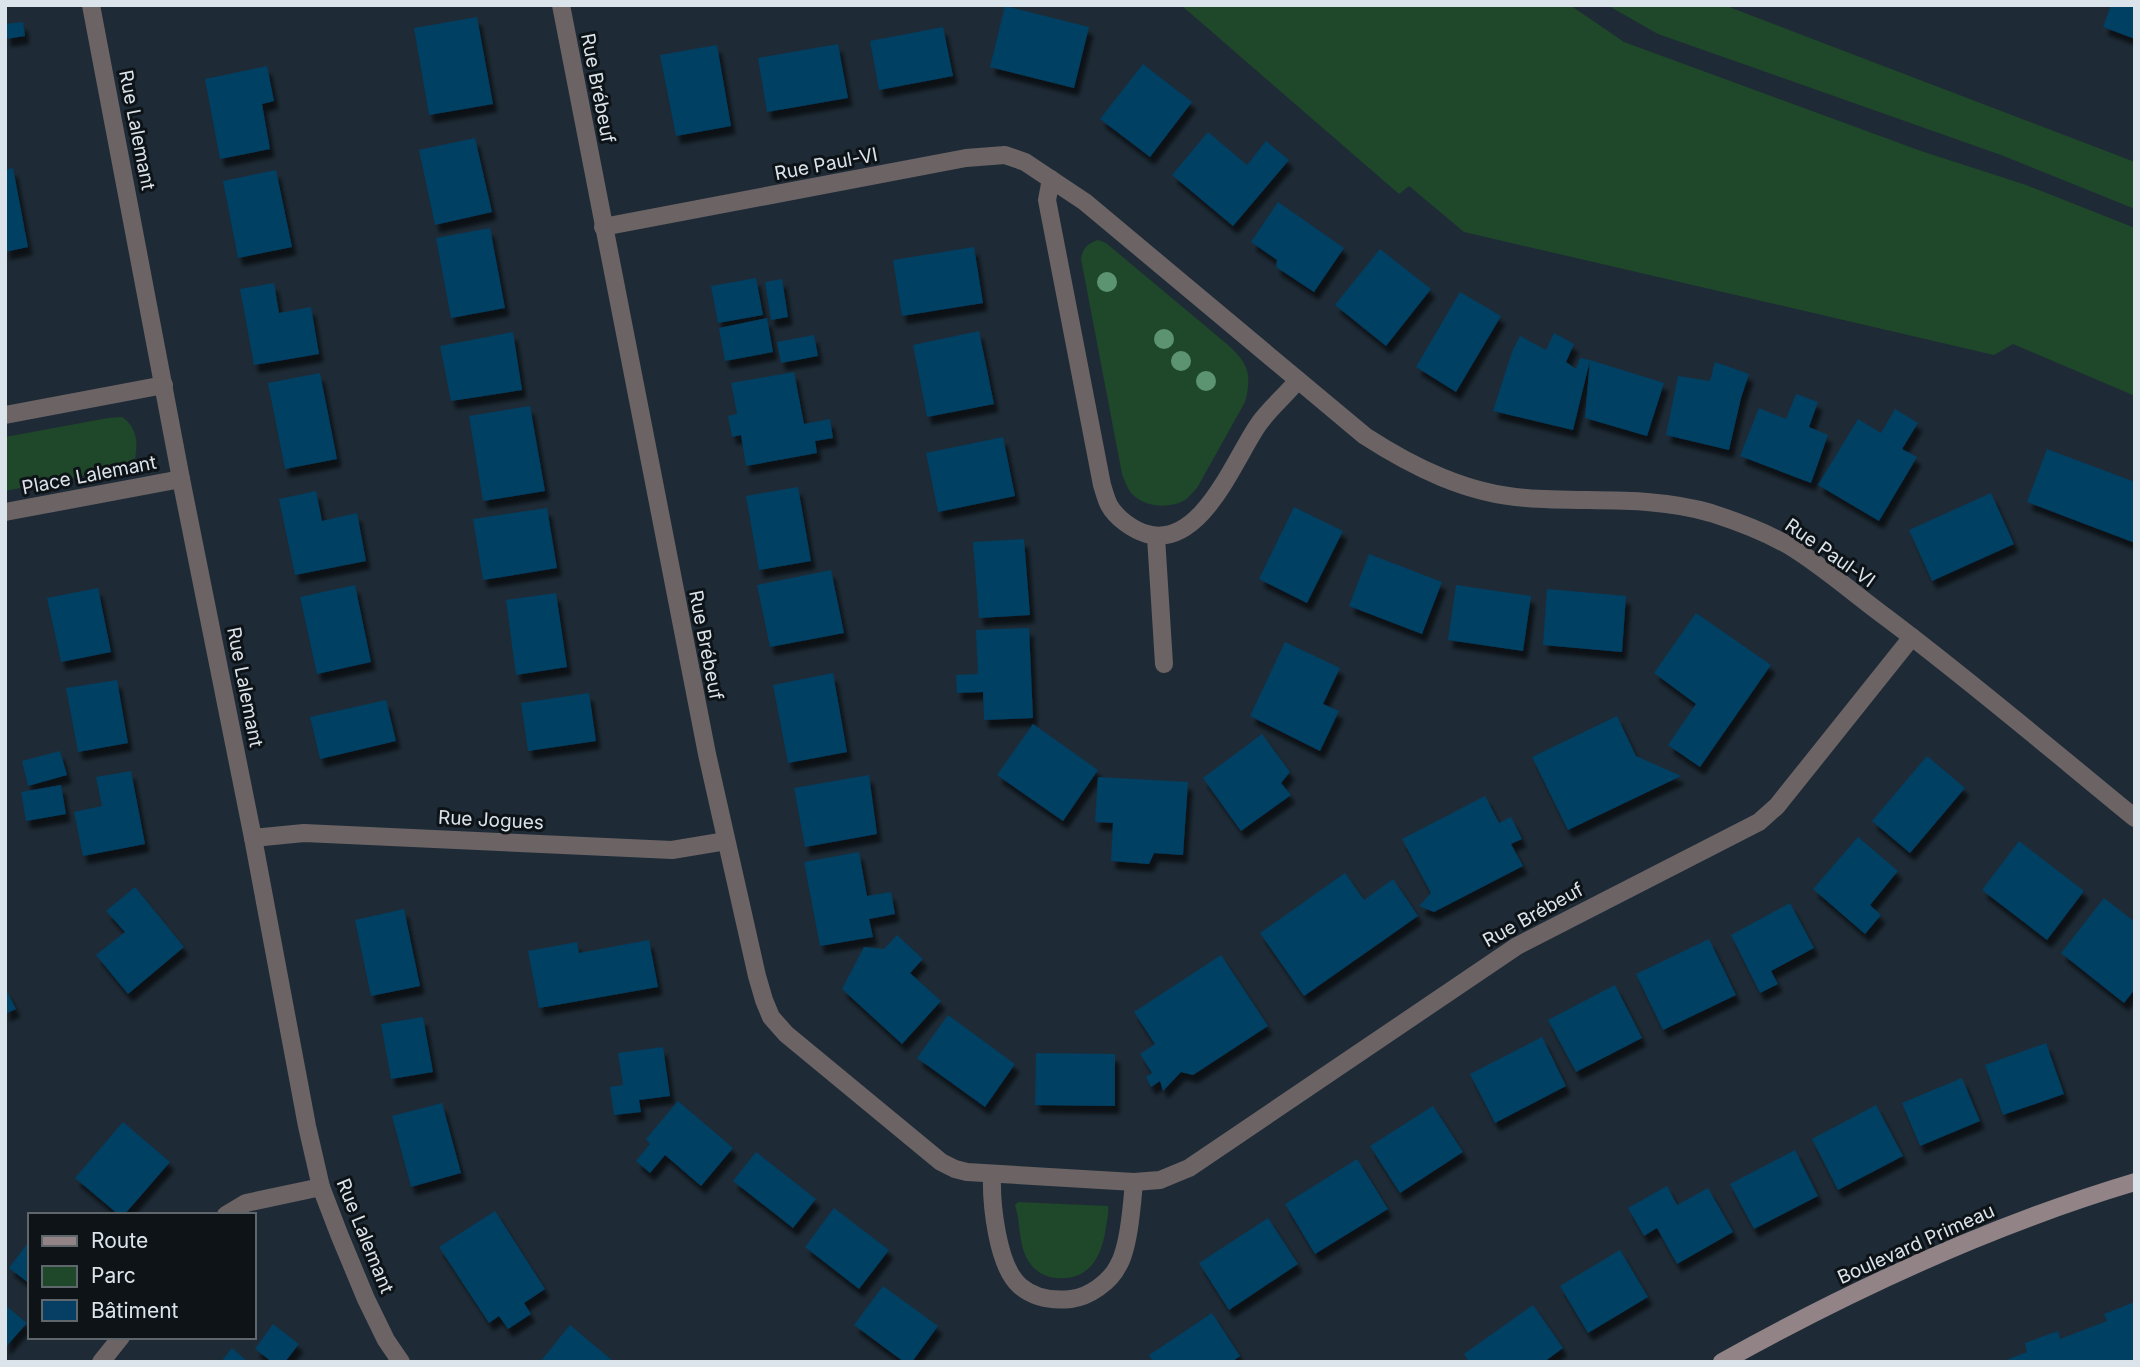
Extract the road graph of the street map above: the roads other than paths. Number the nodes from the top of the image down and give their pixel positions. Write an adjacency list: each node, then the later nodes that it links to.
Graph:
1 (91, 5): 6 (street, Rue Lalemant)
2 (561, 5): 4 (street, Rue Brébeuf)
3 (1051, 179): 4 (street, Rue Paul-VI); 5 (street, Rue Paul-VI); 10 (street)
4 (603, 227): 15 (street, Rue Brébeuf)
5 (1298, 380): 10 (street); 11 (street, Rue Paul-VI)
6 (163, 385): 7 (street); 8 (street, Rue Lalemant)
7 (5, 415)
8 (181, 479): 9 (street, Place Lalemant); 14 (street, Rue Lalemant)
9 (5, 512)
10 (1156, 537): 12 (street)
11 (1912, 637): 13 (street, Rue Paul-VI); 17 (street, Rue Brébeuf)
12 (1164, 664)
13 (2135, 818)
14 (253, 838): 15 (street, Rue Jogues); 19 (street, Rue Lalemant)
15 (726, 841): 16 (street, Rue Brébeuf)
16 (992, 1174): 17 (street, Rue Brébeuf); 17 (street)
17 (1134, 1182)
18 (2135, 1182): 24 (street, Boulevard Primeau)
19 (321, 1187): 20 (street); 23 (street, Rue Lalemant)
20 (229, 1213)
21 (119, 1339): 22 (street)
22 (101, 1362)
23 (401, 1362)
24 (1722, 1362)

